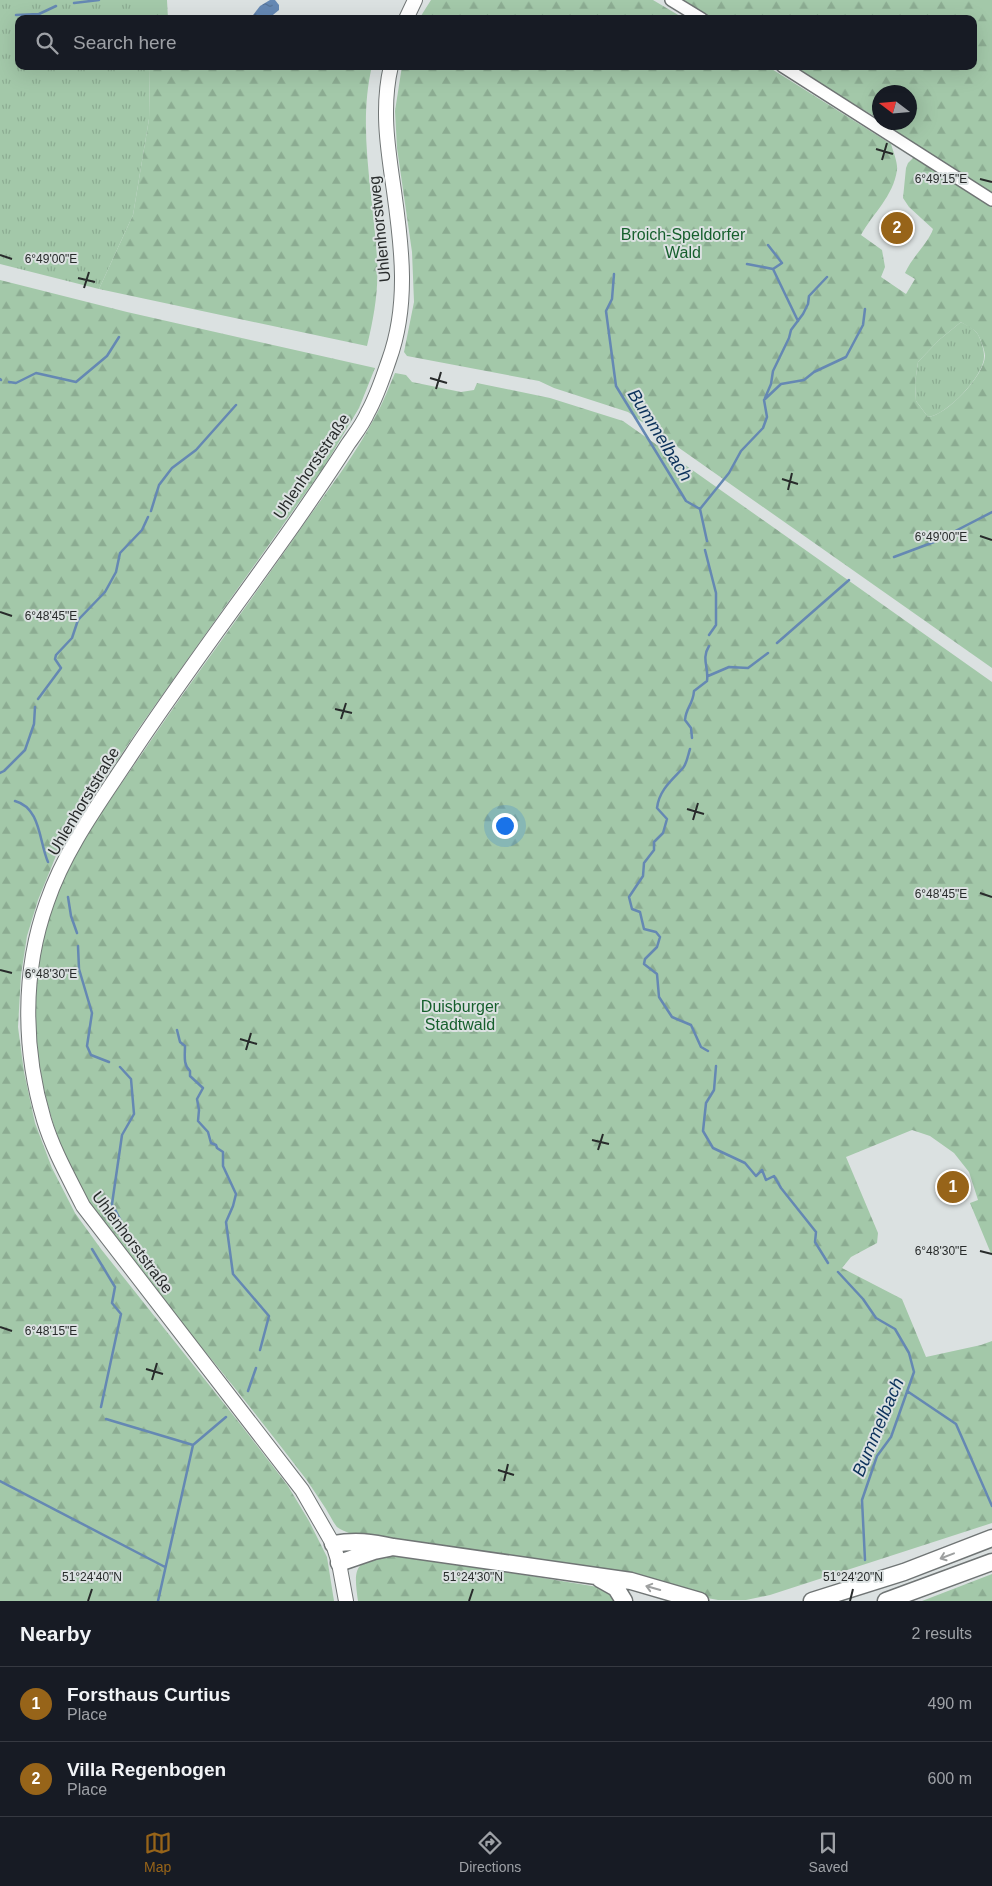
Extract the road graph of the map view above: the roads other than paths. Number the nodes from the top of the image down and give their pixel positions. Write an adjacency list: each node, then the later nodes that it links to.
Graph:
1 (415, 0): 3 (main road)
2 (671, 0): 4 (street)
3 (408, 15)
4 (695, 15)
5 (390, 70): 8 (main road, Uhlenhorstweg)
6 (788, 70): 7 (street)
7 (992, 200)
8 (368, 412): 10 (main road, Uhlenhorststraße)
9 (992, 1538): 18 (highway, one-way to 18)
10 (333, 1544): 11 (highway); 13 (main road, Uhlenhorststraße)
11 (393, 1548): 13 (highway); 14 (highway)
12 (992, 1562): 19 (highway)
13 (339, 1563): 15 (main road, Uhlenhorststraße)
14 (596, 1577): 16 (highway); 17 (highway, one-way to 14)
15 (346, 1601)
16 (624, 1601)
17 (700, 1601)
18 (811, 1601)
19 (886, 1601)

